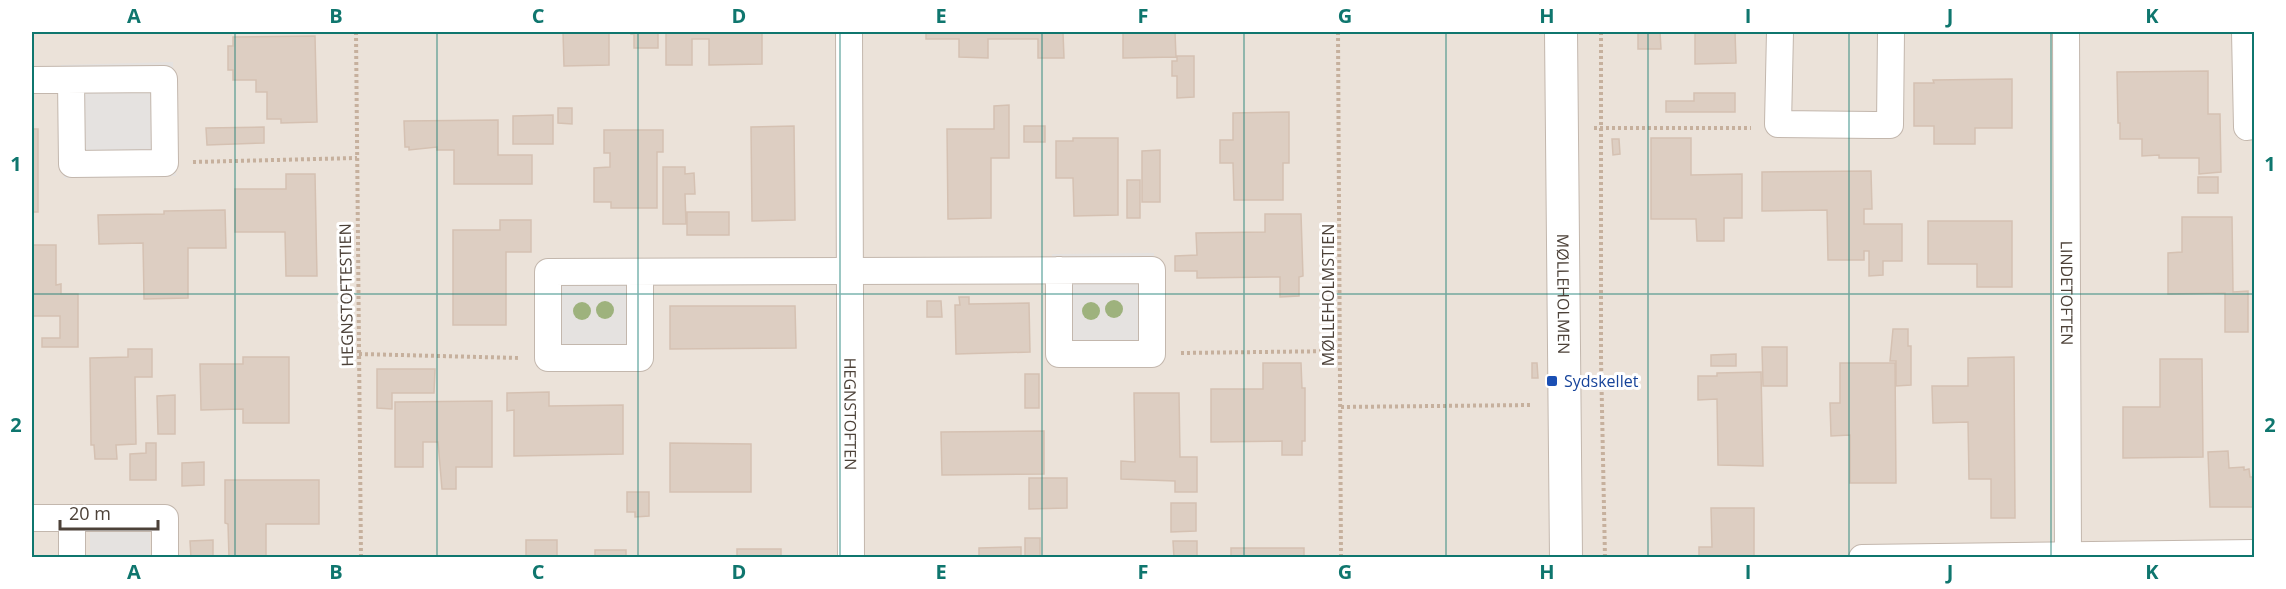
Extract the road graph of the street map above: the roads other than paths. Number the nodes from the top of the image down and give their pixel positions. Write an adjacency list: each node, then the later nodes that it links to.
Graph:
1 (849, 32): 11 (street, HEGNSTOFTEN)
2 (1561, 32): 21 (street, MØLLEHOLMEN)
3 (1779, 32): 4 (street)
4 (1892, 32)
5 (2066, 32): 16 (street, LINDETOFTEN)
6 (2245, 32): 9 (street)
7 (32, 80): 8 (street)
8 (71, 80): 8 (street)
9 (2254, 126)
10 (1059, 270): 10 (street); 11 (street)
11 (849, 271): 12 (street); 20 (street, HEGNSTOFTEN)
12 (640, 272): 12 (street)
13 (72, 518): 14 (street); 18 (street); 19 (street)
14 (32, 519)
15 (2254, 555): 16 (street)
16 (2068, 556): 17 (street)
17 (1891, 557): 22 (street)
18 (72, 558)
19 (165, 558)
20 (851, 558)
21 (1566, 558)
22 (1862, 558)

